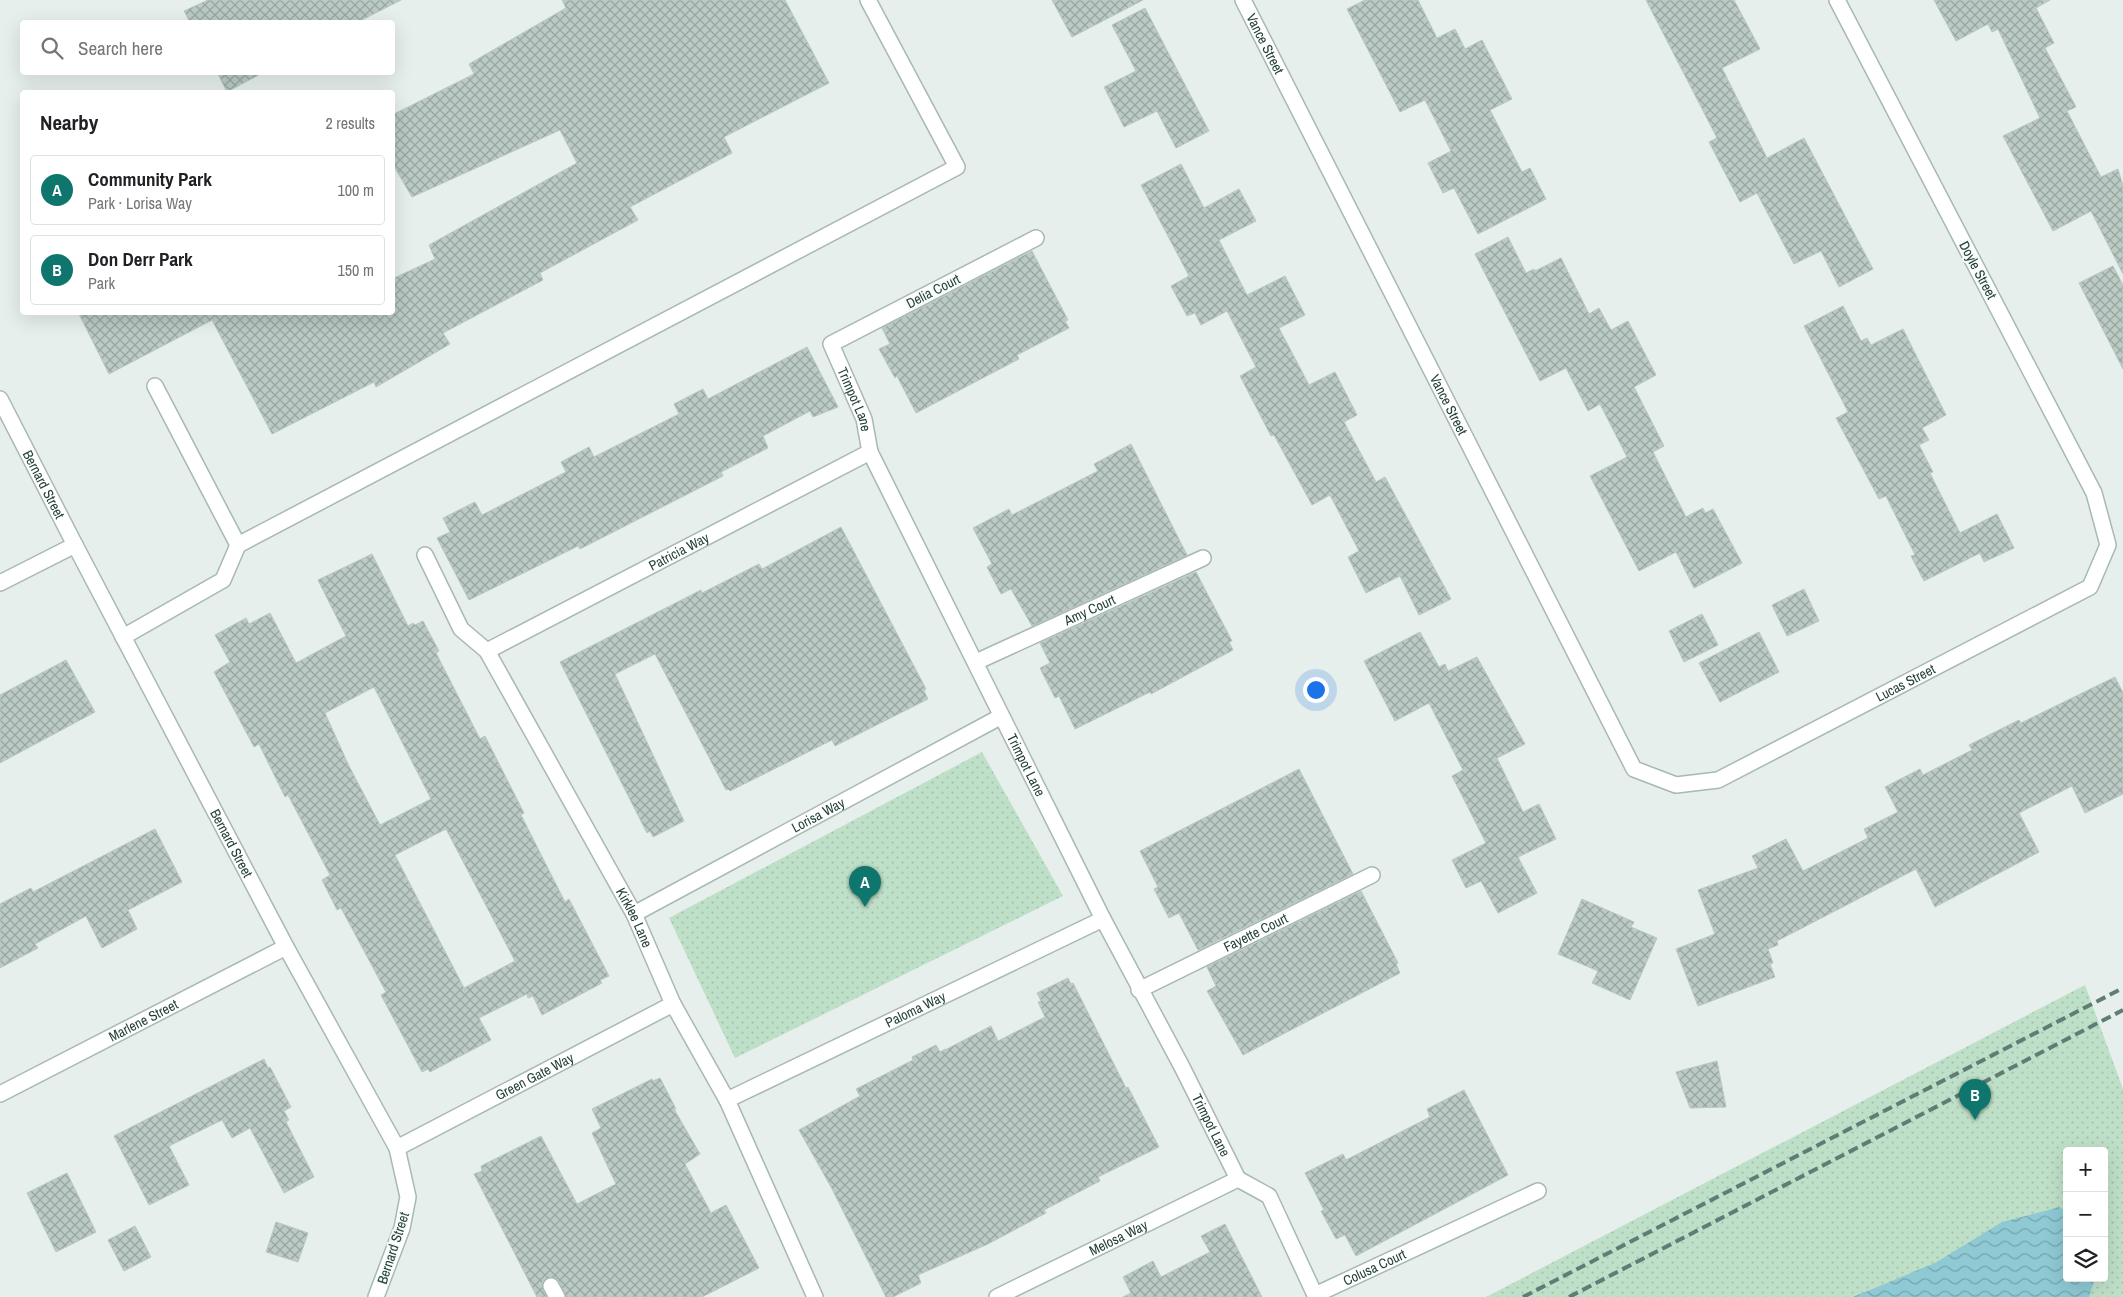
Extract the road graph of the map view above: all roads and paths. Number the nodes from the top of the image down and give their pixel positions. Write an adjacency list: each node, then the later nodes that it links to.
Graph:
1 (868, 0): 10 (street)
2 (1243, 0): 19 (street, Vance Street)
3 (1837, 0): 11 (street, Doyle Street)
4 (1036, 238): 5 (street, Delia Court)
5 (831, 344): 8 (street, Trimpot Lane)
6 (156, 386): 10 (street)
7 (0, 398): 9 (street, Bernard Street)
8 (870, 452): 16 (street, Patricia Way); 17 (street, Trimpot Lane)
9 (75, 545): 14 (street); 15 (street, Bernard Street)
10 (238, 545): 15 (street)
11 (2108, 545): 19 (street, Lucas Street)
12 (425, 556): 16 (street, Kirklee Lane)
13 (1203, 558): 17 (street, Amy Court)
14 (0, 583)
15 (123, 637): 23 (street, Bernard Street)
16 (487, 651): 21 (street, Kirklee Lane)
17 (976, 662): 18 (street, Trimpot Lane)
18 (1000, 717): 21 (street, Lorisa Way); 22 (street, Trimpot Lane)
19 (1676, 786)
20 (1372, 875): 24 (street, Fayette Court)
21 (634, 914): 25 (street, Kirklee Lane)
22 (1103, 920): 24 (street, Trimpot Lane); 27 (street, Paloma Way)
23 (286, 947): 26 (street, Marlene Street); 28 (street, Bernard Street)
24 (1139, 990): 29 (street, Trimpot Lane)
25 (673, 1004): 27 (street, Kirklee Lane); 28 (street, Green Gate Way)
26 (0, 1094)
27 (727, 1100): 32 (street, Kirklee Lane)
28 (397, 1148): 31 (street, Bernard Street)
29 (1238, 1180): 30 (street, Colusa Court); 33 (street, Melosa Way)
30 (1538, 1191)
31 (376, 1297)
32 (814, 1297)
33 (997, 1297)

